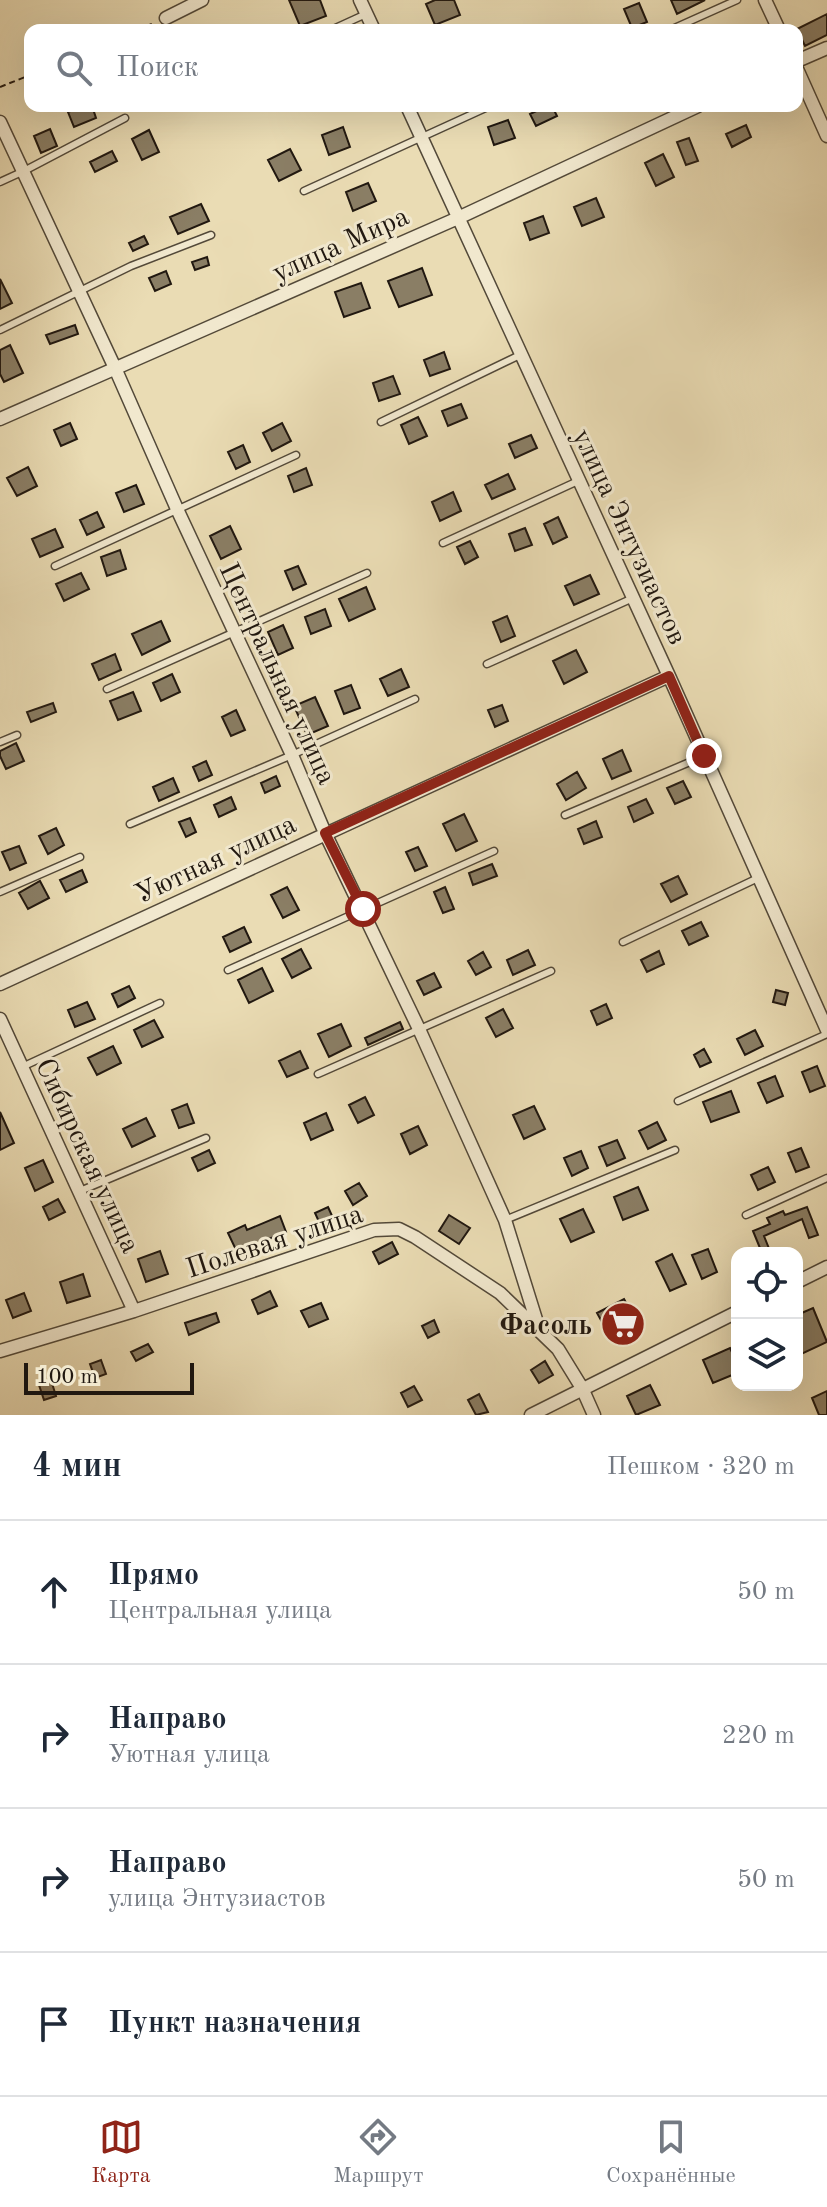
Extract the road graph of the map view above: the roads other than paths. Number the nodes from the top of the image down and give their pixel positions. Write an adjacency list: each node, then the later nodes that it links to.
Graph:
1 (202, 0): 6 (street)
2 (360, 0): 5 (street)
3 (737, 0): 9 (lane)
4 (765, 0): 10 (street)
5 (366, 14): 7 (lane); 8 (street)
6 (166, 18)
7 (344, 24)
8 (371, 24)
9 (683, 24)
10 (776, 24)
11 (827, 48): 12 (street)
12 (803, 58)
13 (803, 82): 19 (street)
14 (410, 112): 20 (street, улица Энтузиастов)
15 (477, 112): 20 (lane)
16 (685, 112): 24 (street, улица Мира)
17 (125, 118): 21 (lane)
18 (0, 122): 21 (street, Центральная улица)
19 (827, 136)
20 (421, 137): 23 (lane); 24 (street, улица Энтузиастов)
21 (24, 171): 22 (lane); 26 (street, Центральная улица)
22 (0, 182)
23 (304, 191)
24 (458, 218): 28 (street, улица Энтузиастов); 29 (street, улица Мира)
25 (211, 235): 26 (lane)
26 (79, 292): 27 (lane); 29 (street, Центральная улица)
27 (0, 330)
28 (522, 354): 31 (lane); 33 (street, улица Энтузиастов)
29 (115, 368): 30 (street, улица Мира); 34 (street, Центральная улица)
30 (0, 419)
31 (381, 422)
32 (296, 455): 34 (lane)
33 (579, 480): 35 (lane); 38 (street, улица Энтузиастов)
34 (177, 509): 36 (lane); 39 (street, Центральная улица)
35 (443, 543)
36 (55, 566)
37 (367, 573): 39 (lane)
38 (633, 598): 40 (lane); 41 (street, улица Энтузиастов)
39 (234, 633): 42 (lane); 46 (street, Центральная улица)
40 (487, 664)
41 (669, 676): 47 (street, улица Энтузиастов); 50 (street, Уютная улица)
42 (107, 689)
43 (415, 699): 46 (lane)
44 (17, 735): 45 (lane)
45 (0, 742)
46 (292, 755): 49 (lane); 50 (street, Центральная улица)
47 (704, 756): 48 (lane); 53 (street, улица Энтузиастов)
48 (565, 815)
49 (130, 824)
50 (325, 833): 55 (street, Центральная улица); 59 (street, Уютная улица)
51 (494, 851): 55 (lane)
52 (80, 857): 54 (lane)
53 (758, 878): 56 (lane); 63 (street, улица Энтузиастов)
54 (0, 892)
55 (363, 909): 57 (lane); 62 (street, Центральная улица)
56 (623, 942)
57 (228, 970)
58 (551, 971): 62 (lane)
59 (0, 984)
60 (160, 1003): 64 (lane)
61 (0, 1019): 64 (street, Сибирская улица)
62 (419, 1029): 65 (lane); 72 (street, Центральная улица)
63 (827, 1032): 66 (lane)
64 (22, 1067): 70 (street, Сибирская улица)
65 (318, 1074)
66 (678, 1101)
67 (206, 1138): 70 (lane)
68 (675, 1150): 72 (lane)
69 (827, 1178): 71 (lane)
70 (80, 1191): 75 (street, Сибирская улица)
71 (746, 1215)
72 (505, 1220): 77 (street, Центральная улица)
73 (826, 1270): 74 (street)
74 (803, 1280)
75 (134, 1311): 77 (street, Полевая улица); 78 (street, Полевая улица)
76 (731, 1315): 79 (street)
77 (539, 1329): 79 (street, Центральная улица)
78 (0, 1351)
79 (582, 1388): 80 (street); 81 (street, Центральная улица)
80 (531, 1415)
81 (594, 1415)

